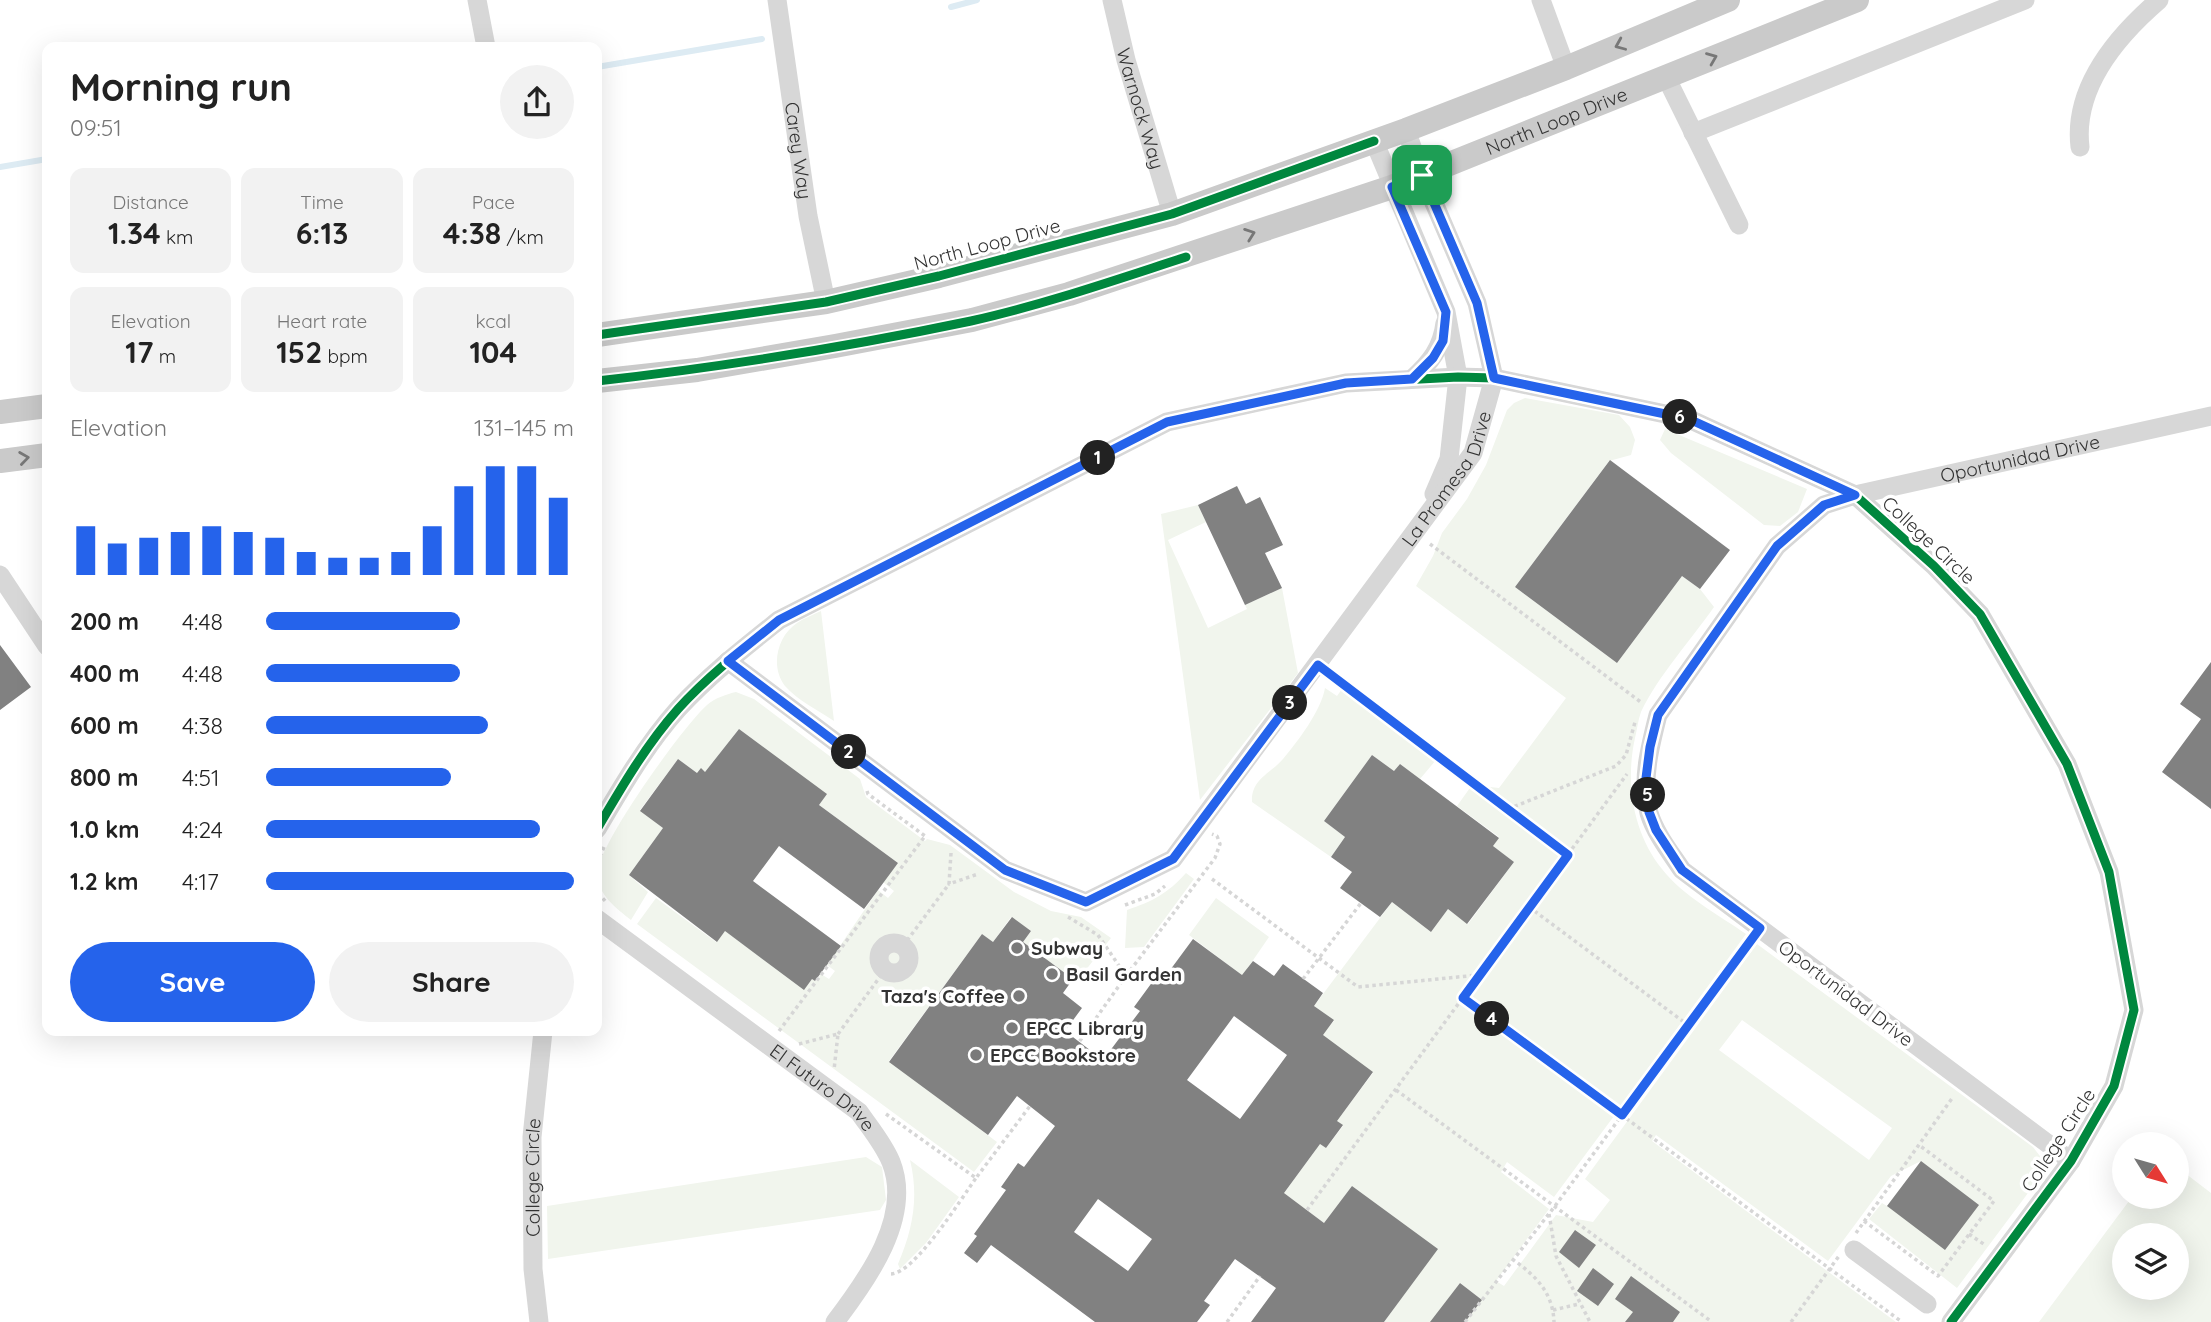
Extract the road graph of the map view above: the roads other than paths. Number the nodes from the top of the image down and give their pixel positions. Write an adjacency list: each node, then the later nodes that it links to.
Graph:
1 (477, 0): 9 (street)
2 (777, 0): 20 (street, Carey Way)
3 (1112, 0): 18 (street, Warnock Way)
4 (1541, 0): 10 (street)
5 (1728, 0): 10 (main road, North Loop Drive, one-way to 10)
6 (1857, 0): 11 (main road, North Loop Drive, one-way to 6)
7 (2025, 0): 13 (street)
8 (2159, 0): 15 (street)
9 (485, 42)
10 (1566, 68): 12 (main road, North Loop Drive)
11 (1666, 77): 13 (street); 16 (main road, North Loop Drive)
12 (1406, 130): 14 (main road, North Loop Drive); 16 (street, La Promesa Drive)
13 (1693, 133): 19 (street)
14 (1374, 141): 17 (street, La Promesa Drive); 18 (main road, North Loop Drive)
15 (2080, 148)
16 (1422, 175): 17 (main road, North Loop Drive); 24 (street, La Promesa Drive)
17 (1392, 187): 21 (street, La Promesa Drive); 26 (main road, North Loop Drive, one-way to 17)
18 (1172, 214): 20 (main road, North Loop Drive)
19 (1738, 225)
20 (826, 302): 22 (main road, North Loop Drive)
21 (1446, 312): 23 (street, La Promesa Drive); 25 (street)
22 (602, 334)
23 (1458, 377): 24 (street, College Circle); 25 (street, College Circle); 33 (street, La Promesa Drive)
24 (1494, 378): 32 (street, College Circle); 33 (street, La Promesa Drive)
25 (1412, 379): 37 (street, College Circle)
26 (602, 380)
27 (42, 407): 28 (main road)
28 (0, 412)
29 (2211, 416): 32 (street, Oportunidad Drive)
30 (42, 456): 31 (main road, one-way to 30)
31 (0, 461)
32 (1855, 495): 43 (street, College Circle); 43 (street, Oportunidad Drive)
33 (1416, 533): 37 (street)
34 (0, 575): 35 (street)
35 (6, 597): 36 (street)
36 (42, 640)
37 (728, 661): 38 (street, College Circle)
38 (602, 836)
39 (603, 913): 47 (street, El Futuro Drive)
40 (903, 946): 41 (street)
41 (885, 971)
42 (542, 1036): 46 (street, College Circle)
43 (2071, 1161): 48 (street, College Circle)
44 (1849, 1247): 45 (street)
45 (1927, 1304)
46 (539, 1322)
47 (835, 1322)
48 (1951, 1322)

